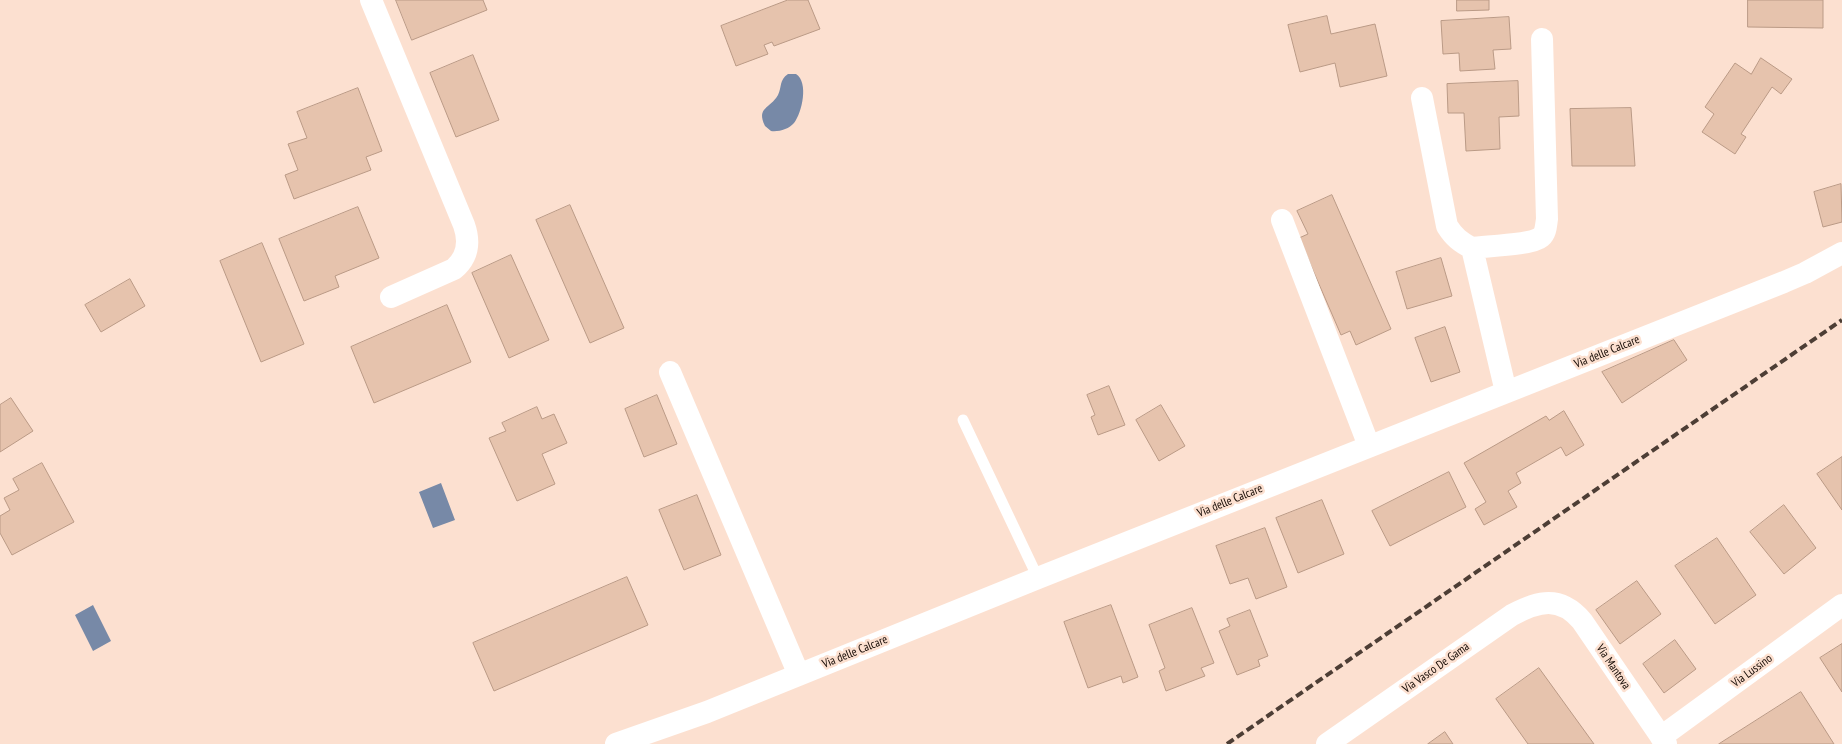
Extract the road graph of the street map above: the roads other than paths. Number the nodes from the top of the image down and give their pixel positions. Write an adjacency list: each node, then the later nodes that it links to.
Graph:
1 (371, 0): 7 (street)
2 (1542, 39): 5 (street)
3 (1422, 98): 5 (street)
4 (1282, 220): 11 (street)
5 (1472, 248): 9 (street)
6 (1842, 253): 9 (street, Via delle Calcare)
7 (391, 297)
8 (670, 372): 15 (street)
9 (1506, 392): 11 (street, Via delle Calcare)
10 (963, 420): 12 (lane)
11 (1370, 446): 12 (street, Via delle Calcare)
12 (1038, 578): 15 (street, Via delle Calcare)
13 (1550, 602): 16 (street, Via Mantova); 18 (street, Via Vasco De Gama)
14 (1842, 605): 16 (street, Via Lussino)
15 (799, 675): 17 (street, Via delle Calcare)
16 (1664, 740)
17 (616, 744)
18 (1328, 744)

